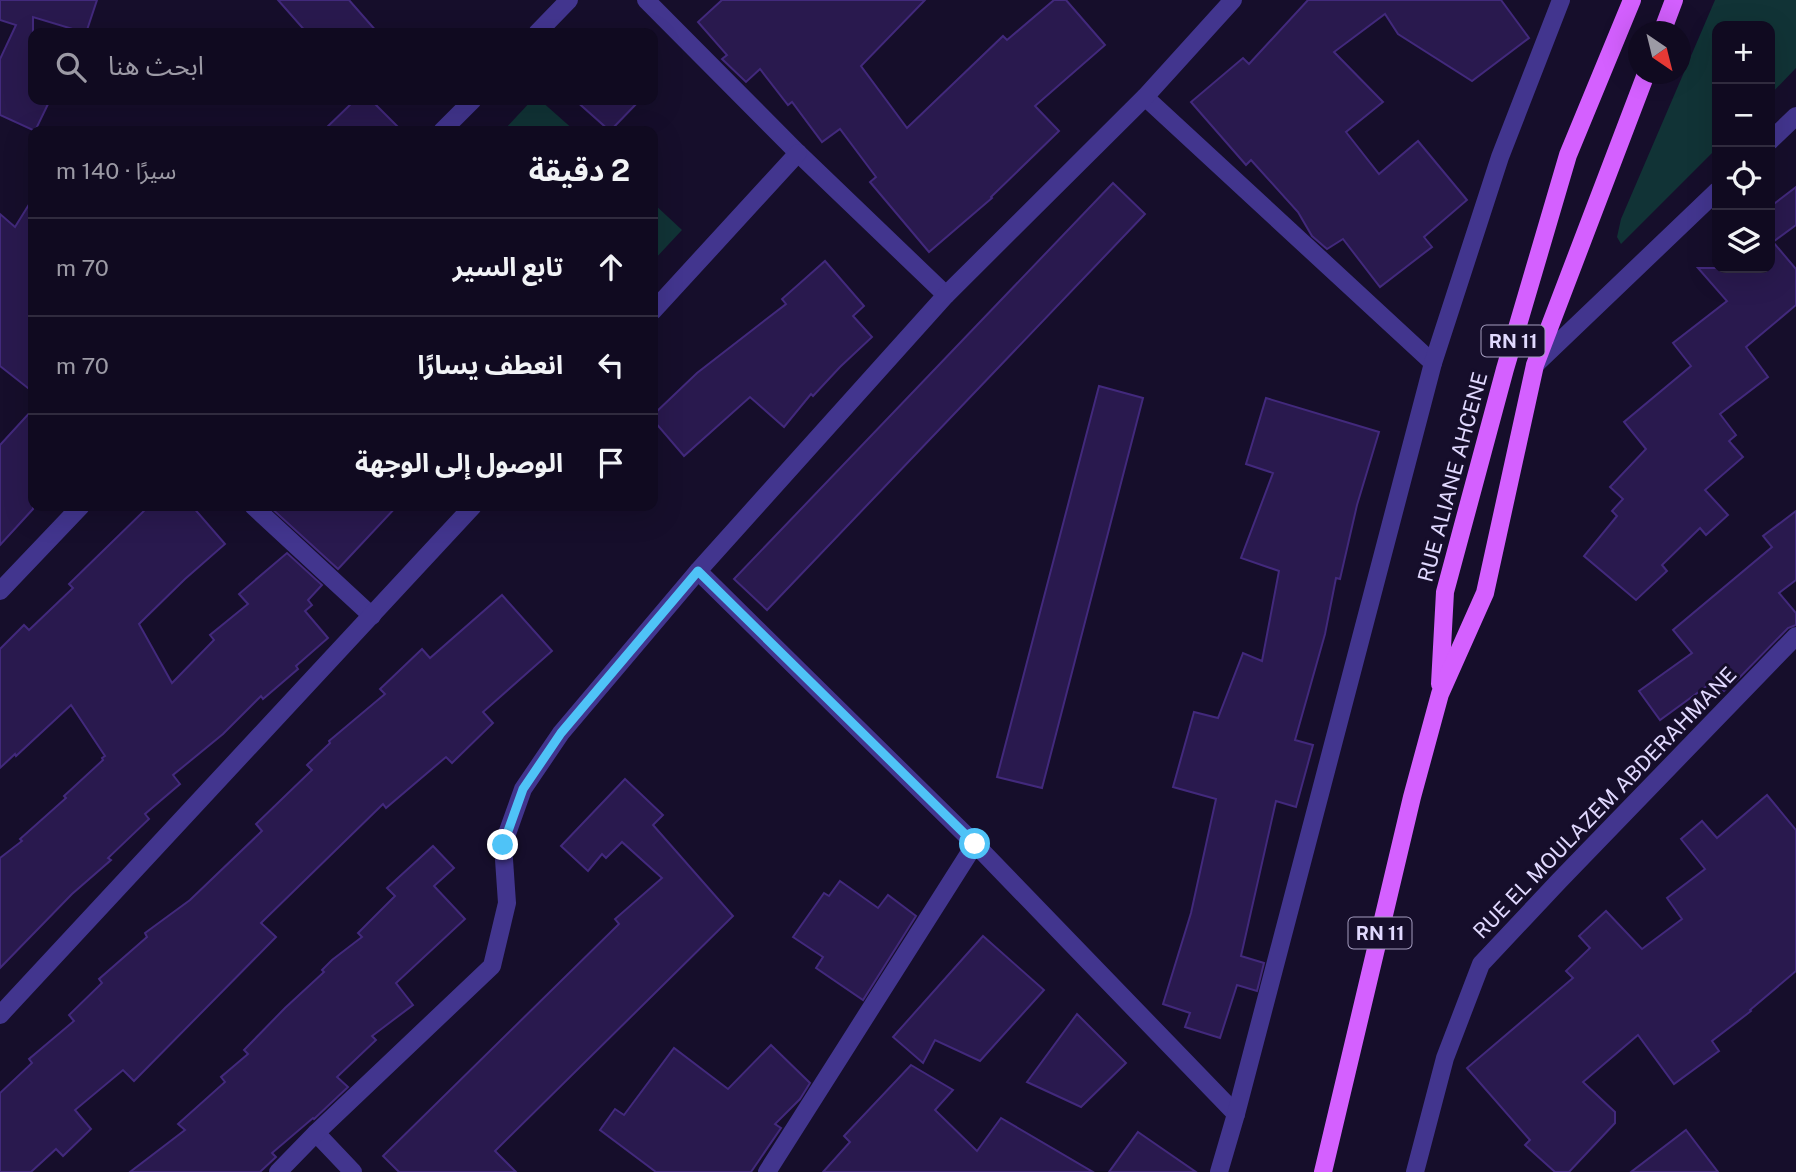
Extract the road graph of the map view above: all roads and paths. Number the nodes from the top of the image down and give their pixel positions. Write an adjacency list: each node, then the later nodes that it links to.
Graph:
1 (569, 0): 8 (street)
2 (646, 0): 15 (street)
3 (1233, 0): 10 (street)
4 (1560, 0): 19 (street)
5 (1632, 0): 28 (main road, RUE ALIANE AHCENE / RN 11)
6 (1674, 0): 7 (main road)
7 (1666, 21)
8 (542, 28)
9 (1642, 84): 20 (main road, RUE ALIANE AHCENE / RN 11)
10 (1145, 97): 17 (street); 19 (street)
11 (468, 105): 13 (street)
12 (1796, 116): 14 (street)
13 (447, 126)
14 (1775, 136)
15 (798, 153): 17 (street); 18 (street)
16 (1712, 196): 20 (street)
17 (946, 295): 24 (street)
18 (658, 306)
19 (1433, 363): 31 (street)
20 (1535, 365): 28 (main road, RUE ALIANE AHCENE / RN 11)
21 (76, 511): 25 (street)
22 (258, 511): 26 (street)
23 (468, 511): 26 (street)
24 (698, 571): 29 (street); 32 (street)
25 (0, 591)
26 (372, 616): 30 (street)
27 (1796, 636): 38 (street, RUE EL MOULAZEM ABDERAHMANE)
28 (1440, 694): 37 (main road, RUE ALIANE AHCENE / RN 11)
29 (975, 844): 31 (street); 35 (street)
30 (0, 1014)
31 (1236, 1114): 36 (street)
32 (316, 1133): 33 (street); 34 (street)
33 (278, 1172)
34 (353, 1172)
35 (766, 1172)
36 (1219, 1172)
37 (1324, 1172)
38 (1415, 1172)

